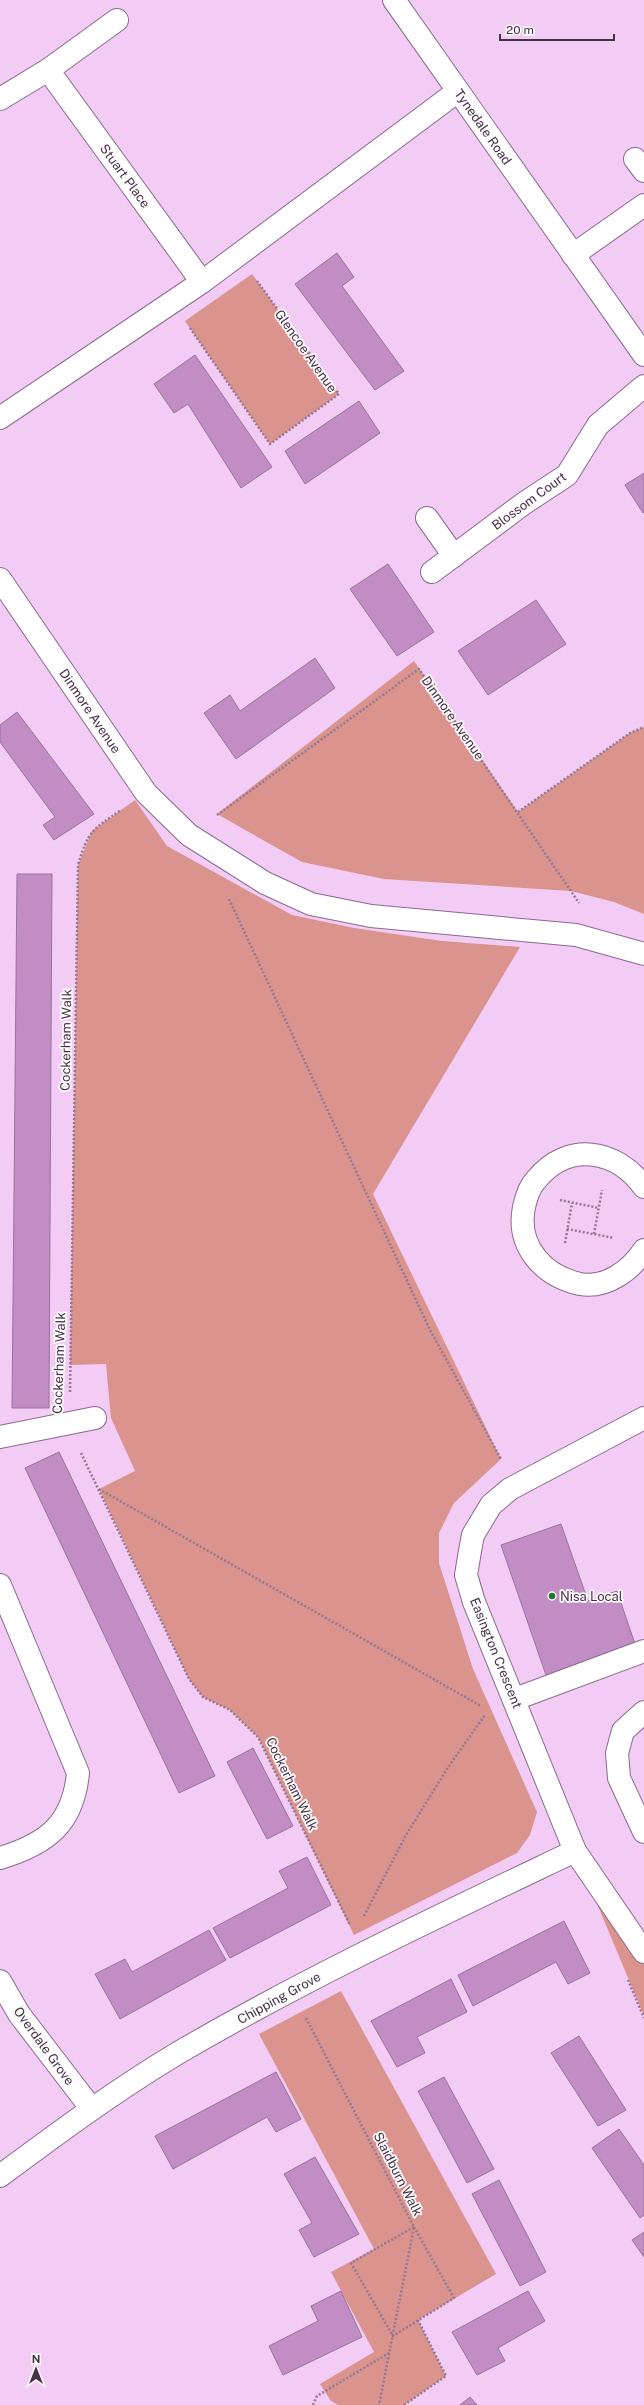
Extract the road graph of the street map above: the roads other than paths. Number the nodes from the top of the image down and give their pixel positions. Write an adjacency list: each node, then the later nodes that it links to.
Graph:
1 (394, 0): 4 (street, Tynedale Road)
2 (117, 20): 3 (street)
3 (48, 70): 5 (street); 8 (street, Stuart Place)
4 (458, 91): 7 (street, Tynedale Road); 8 (street)
5 (0, 99)
6 (644, 204): 7 (street)
7 (573, 255): 9 (street, Tynedale Road)
8 (202, 282): 11 (street)
9 (644, 355)
10 (644, 386): 13 (street, Blossom Court)
11 (0, 418)
12 (427, 518): 13 (street)
13 (454, 556): 14 (street, Blossom Court)
14 (432, 572)
15 (0, 579): 16 (street, Dinmore Avenue)
16 (644, 954)
17 (644, 1187): 18 (street)
18 (644, 1250)
19 (95, 1418): 21 (street)
20 (644, 1418): 24 (street, Easington Crescent)
21 (0, 1438)
22 (0, 1585): 28 (street)
23 (644, 1651): 24 (street)
24 (515, 1699): 27 (street, Easington Crescent)
25 (644, 1712): 26 (street)
26 (644, 1832)
27 (575, 1851): 29 (street, Easington Crescent); 31 (street, Chipping Grove)
28 (0, 1858)
29 (644, 1952)
30 (0, 1981): 31 (street, Overdale Grove)
31 (91, 2108): 32 (street, Chipping Grove)
32 (0, 2176)

